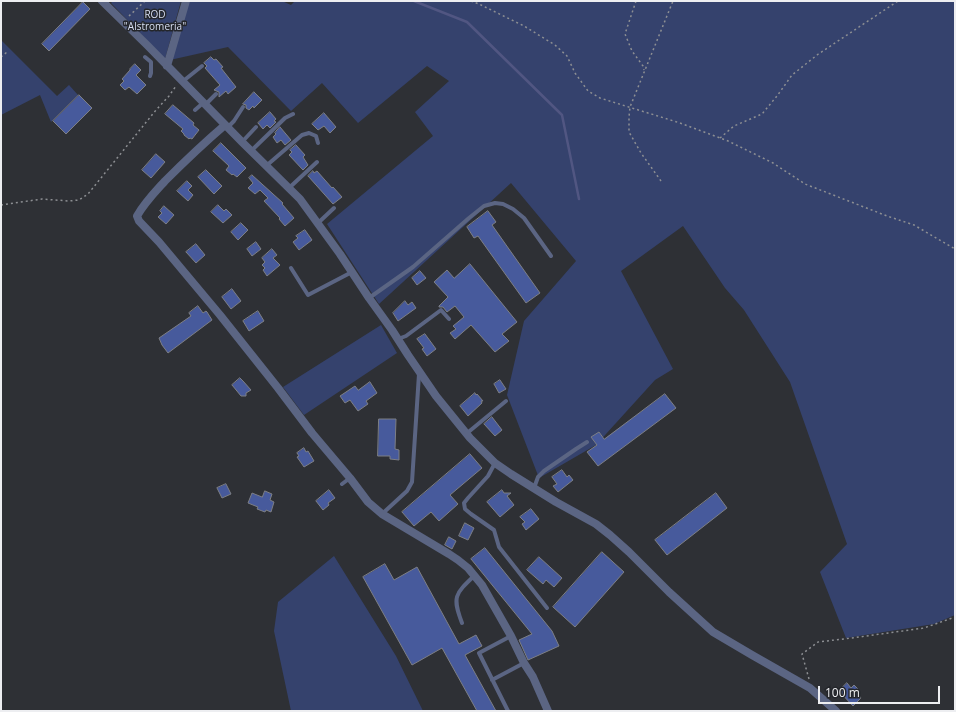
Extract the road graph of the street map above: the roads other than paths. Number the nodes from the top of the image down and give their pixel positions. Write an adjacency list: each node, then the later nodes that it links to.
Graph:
1 (102, 1): 3 (street)
2 (186, 1): 6 (street)
3 (158, 56): 5 (lane); 6 (street)
4 (145, 57): 5 (lane)
5 (151, 62): 8 (lane)
6 (167, 66): 9 (street)
7 (202, 66): 9 (lane)
8 (150, 76)
9 (181, 81): 11 (street)
10 (216, 94): 11 (lane)
11 (204, 104): 13 (lane); 15 (street)
12 (243, 106): 15 (lane)
13 (195, 110)
14 (293, 114): 19 (lane)
15 (226, 127): 17 (street); 36 (street)
16 (256, 127): 17 (lane)
17 (242, 142): 19 (street)
18 (318, 143): 21 (lane)
19 (251, 151): 21 (street)
20 (317, 162): 22 (lane)
21 (266, 166): 22 (street)
22 (289, 188): 24 (street)
23 (334, 208): 24 (lane)
24 (318, 223): 27 (street)
25 (551, 256): 28 (lane)
26 (291, 268): 27 (lane)
27 (352, 272): 28 (street)
28 (369, 298): 30 (street)
29 (449, 319): 30 (lane)
30 (398, 340): 31 (street)
31 (419, 372): 33 (street); 39 (lane)
32 (506, 401): 33 (lane)
33 (466, 434): 35 (street)
34 (587, 442): 38 (lane)
35 (495, 463): 38 (street); 41 (lane)
36 (350, 478): 37 (lane); 39 (street)
37 (342, 484)
38 (534, 488): 48 (street)
39 (382, 514): 40 (street)
40 (474, 576): 42 (lane); 43 (street)
41 (547, 608)
42 (462, 622)
43 (511, 636): 44 (street); 45 (lane)
44 (524, 663): 45 (lane); 47 (street)
45 (492, 680): 46 (lane)
46 (508, 711)
47 (548, 711)
48 (836, 711)

